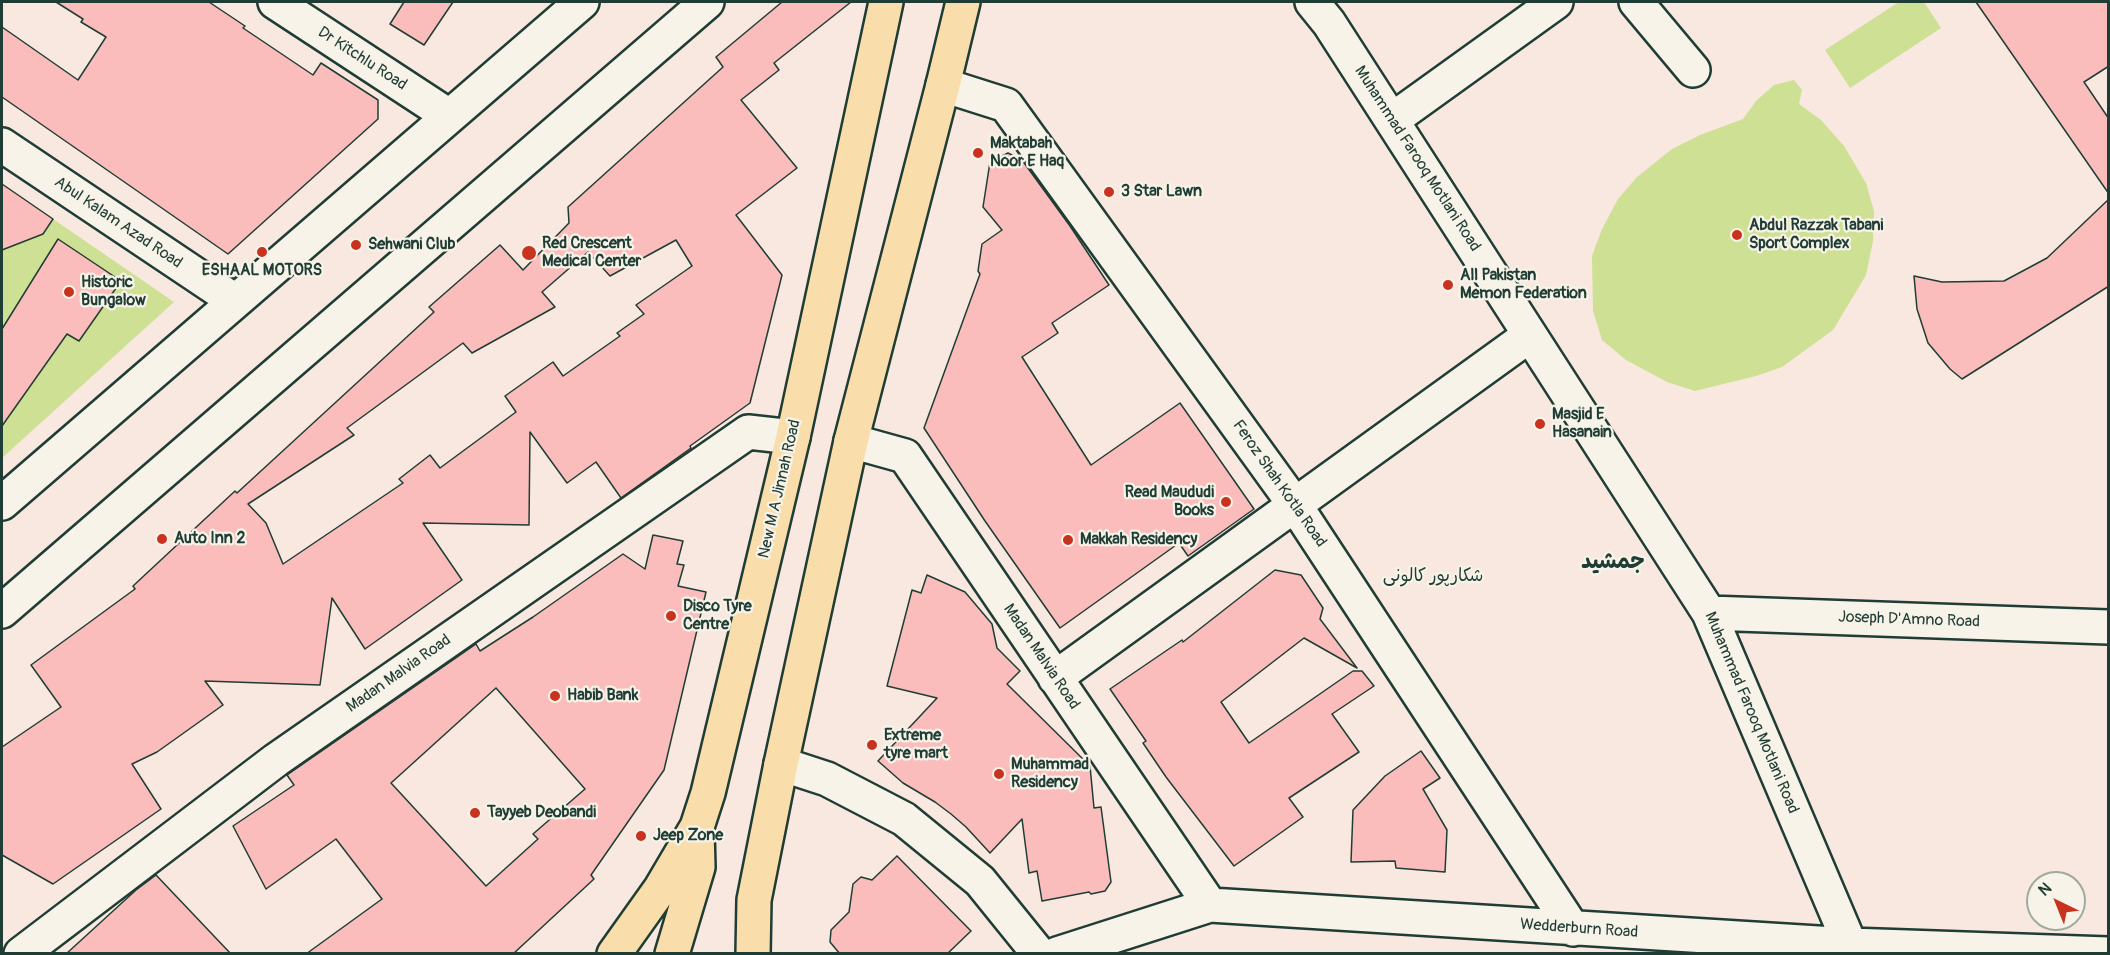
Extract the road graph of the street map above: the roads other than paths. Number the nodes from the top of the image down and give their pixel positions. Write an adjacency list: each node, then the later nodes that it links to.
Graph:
1 (275, 2): 11 (street, Dr Kitchlu Road)
2 (582, 2): 11 (street)
3 (707, 2): 20 (street)
4 (886, 2): 16 (main road, New M A Jinnah Road)
5 (963, 2): 10 (main road)
6 (1312, 2): 12 (street, Muhammad Farooq Motlani Road)
7 (1556, 2): 12 (street)
8 (1636, 2): 9 (street)
9 (1693, 70)
10 (943, 85): 17 (main road); 19 (street, Feroz Shah Kotla Road)
11 (449, 116): 14 (street)
12 (1392, 120): 15 (street, Muhammad Farooq Motlani Road)
13 (2, 145): 14 (street, Abul Kalam Azad Road)
14 (235, 301): 18 (street)
15 (1530, 335): 19 (street); 21 (street, Muhammad Farooq Motlani Road)
16 (793, 437): 25 (main road, New M A Jinnah Road); 30 (street, Madan Malvia Road)
17 (851, 441): 23 (street, Madan Malvia Road); 24 (main road)
18 (2, 503)
19 (1295, 505): 23 (street); 28 (street, Feroz Shah Kotla Road)
20 (2, 611)
21 (1709, 613): 22 (street, Joseph D'Amno Road); 29 (street, Muhammad Farooq Motlani Road)
22 (2109, 627)
23 (1055, 678): 27 (street, Madan Malvia Road)
24 (781, 764): 26 (main road); 35 (street)
25 (697, 827): 31 (main road, New M A Jinnah Road); 32 (main road)
26 (754, 900): 33 (main road); 34 (main road)
27 (1210, 905): 28 (street, Wedderburn Road); 36 (street, Wedderburn Road)
28 (1573, 929): 29 (street, Wedderburn Road)
29 (1852, 949): 37 (street, Wedderburn Road)
30 (21, 954)
31 (614, 954)
32 (672, 954)
33 (734, 954)
34 (753, 954)
35 (1039, 954)
36 (1057, 954)
37 (2108, 954)

